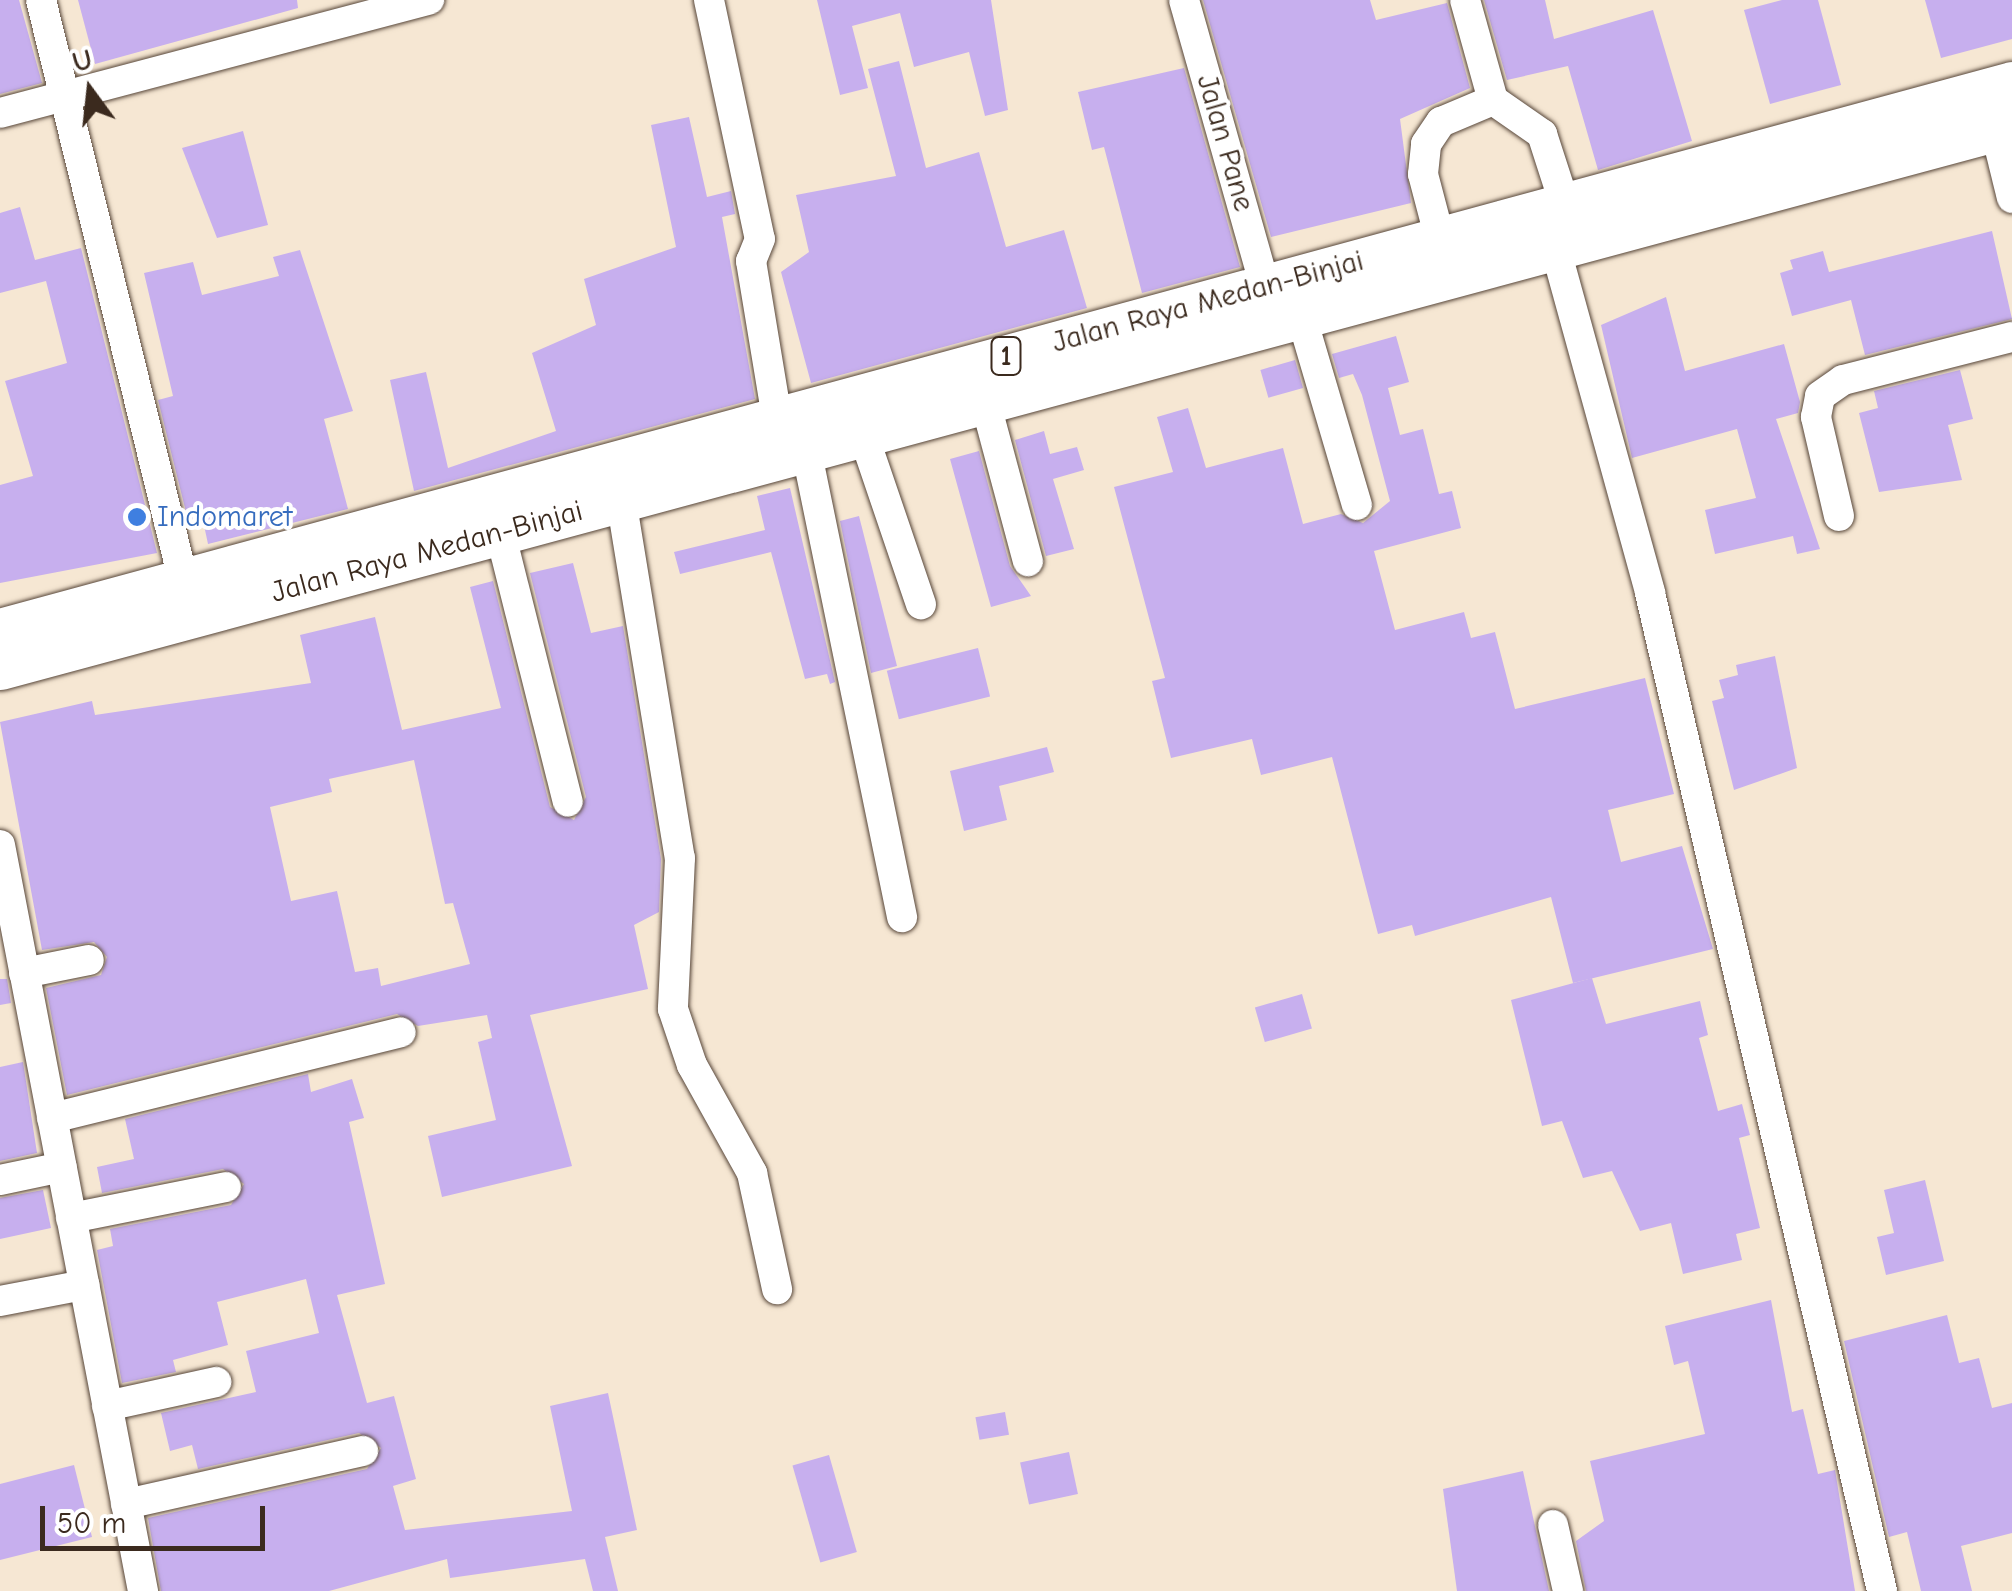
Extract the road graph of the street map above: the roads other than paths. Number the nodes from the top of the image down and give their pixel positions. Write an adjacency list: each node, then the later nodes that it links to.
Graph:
1 (41, 0): 7 (street)
2 (429, 0): 7 (street)
3 (709, 0): 19 (street)
4 (1184, 0): 15 (street, Jalan Pane)
5 (1465, 0): 8 (street)
6 (2012, 84): 11 (highway, Jalan Raya Medan-Binjai / 1)
7 (65, 96): 9 (street); 26 (street)
8 (1494, 100): 13 (street); 14 (street)
9 (0, 112)
10 (2004, 126): 11 (highway, Jalan Raya Medan-Binjai / 1); 12 (street)
11 (1748, 176): 13 (highway, Jalan Raya Medan-Binjai / 1)
12 (2012, 198)
13 (1560, 226): 14 (highway, Jalan Raya Medan-Binjai / 1); 16 (highway, Jalan Raya Medan-Binjai / 1); 51 (street)
14 (1440, 239): 15 (highway, Jalan Raya Medan-Binjai / 1)
15 (1264, 286): 19 (highway, Jalan Raya Medan-Binjai / 1)
16 (1302, 316): 18 (highway, Jalan Raya Medan-Binjai / 1); 22 (street)
17 (2012, 337): 23 (street)
18 (986, 401): 20 (highway, Jalan Raya Medan-Binjai / 1); 25 (street)
19 (792, 434): 20 (highway, Jalan Raya Medan-Binjai / 1); 21 (highway, Jalan Raya Medan-Binjai / 1); 26 (highway, Jalan Raya Medan-Binjai / 1); 32 (street)
20 (863, 434): 27 (street)
21 (621, 499): 24 (highway, Jalan Raya Medan-Binjai / 1); 42 (street)
22 (1357, 505)
23 (1839, 516)
24 (500, 532): 29 (highway, Jalan Raya Medan-Binjai / 1); 30 (street)
25 (1028, 560)
26 (184, 579): 28 (highway, Jalan Raya Medan-Binjai / 1)
27 (921, 604)
28 (0, 631)
29 (0, 667)
30 (568, 802)
31 (0, 845): 34 (street)
32 (902, 916)
33 (89, 960): 34 (street)
34 (24, 973): 36 (street)
35 (401, 1032): 36 (street)
36 (52, 1118): 37 (street)
37 (62, 1167): 38 (street); 40 (street)
38 (0, 1180)
39 (226, 1188): 40 (street)
40 (71, 1218): 41 (street)
41 (84, 1285): 43 (street); 45 (street)
42 (778, 1289)
43 (0, 1301)
44 (216, 1382): 45 (street)
45 (107, 1406): 47 (street)
46 (363, 1451): 47 (street)
47 (126, 1504): 49 (street)
48 (1552, 1525): 50 (street)
49 (142, 1591)
50 (1568, 1591)
51 (1882, 1591)

